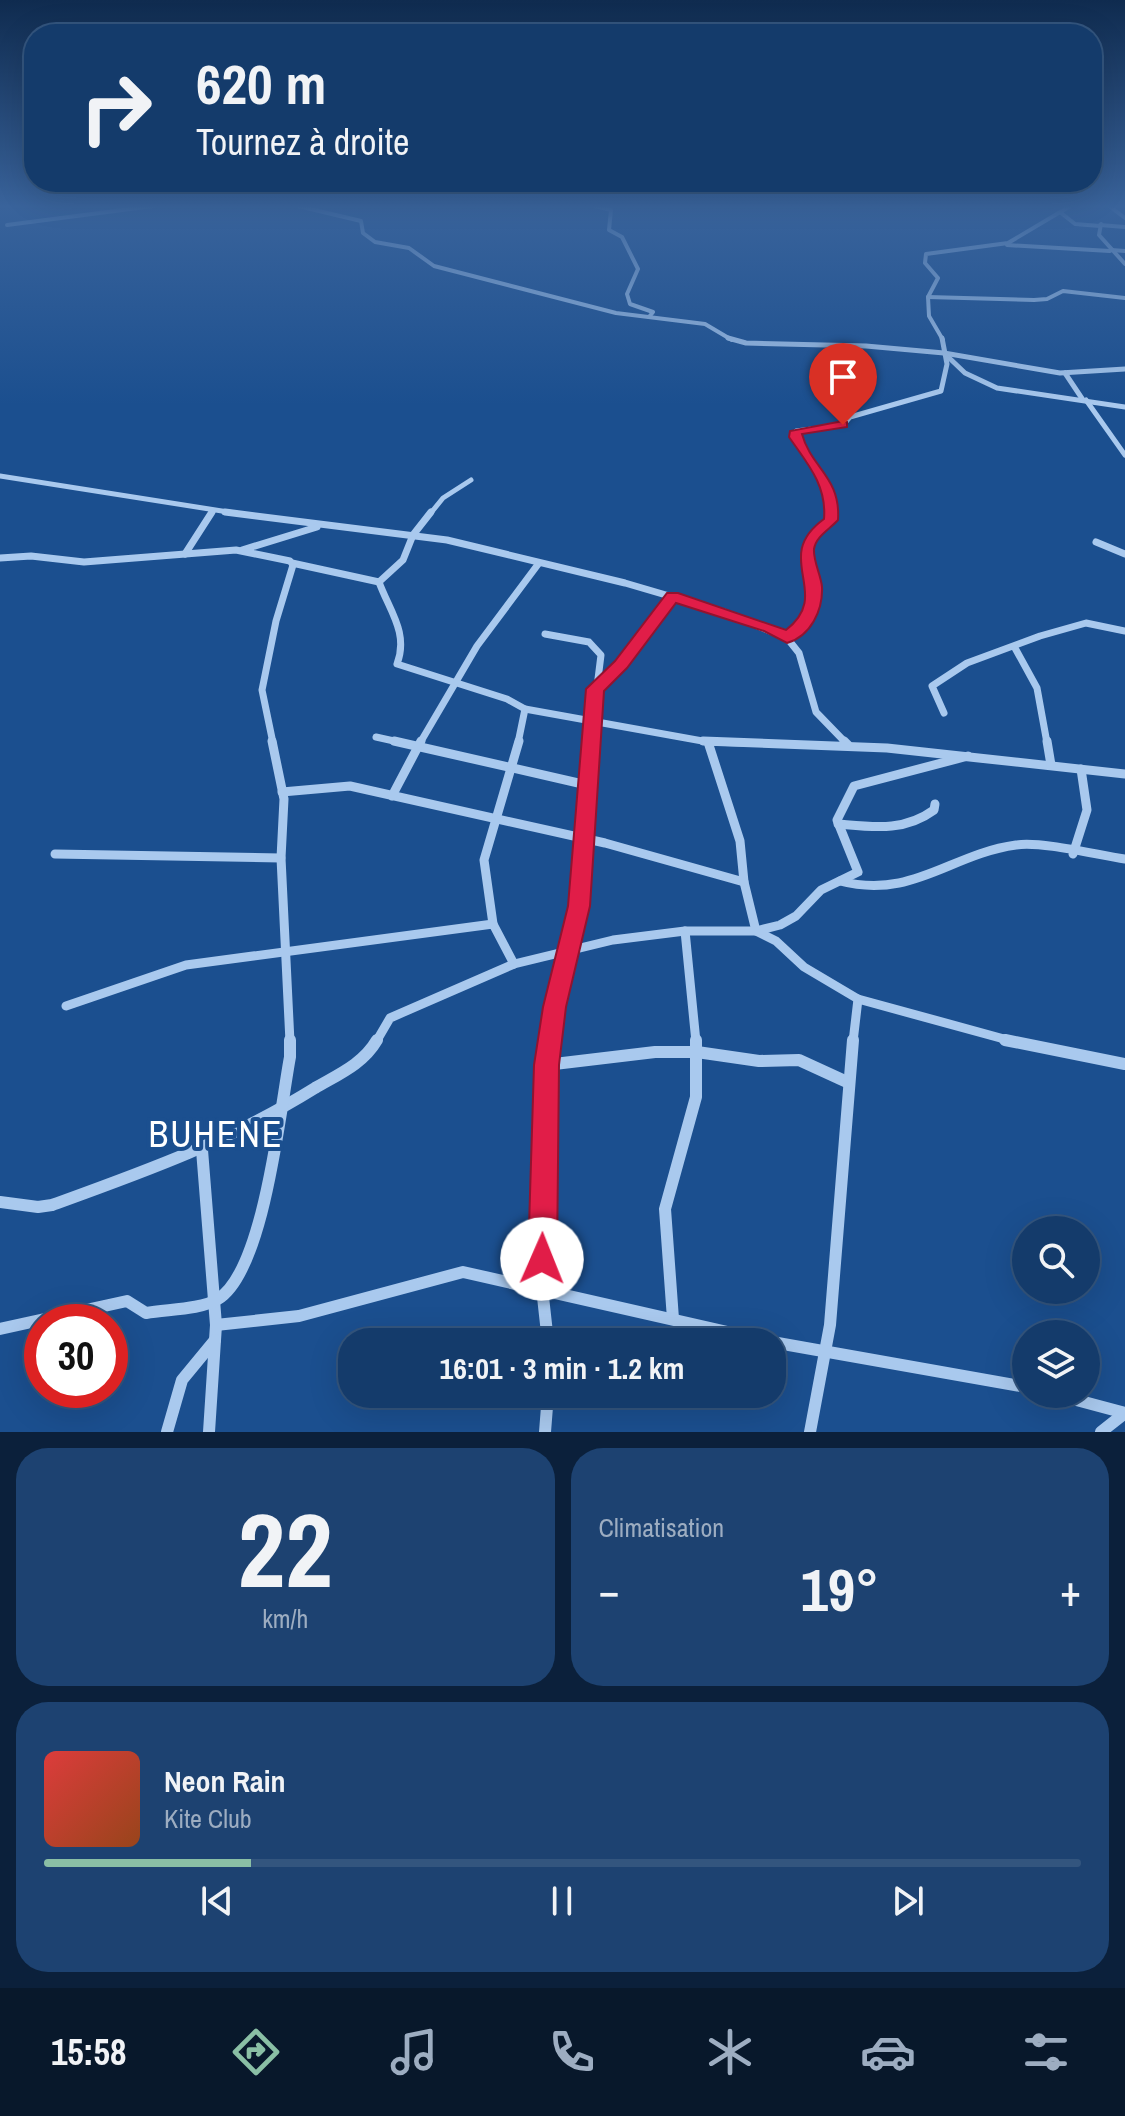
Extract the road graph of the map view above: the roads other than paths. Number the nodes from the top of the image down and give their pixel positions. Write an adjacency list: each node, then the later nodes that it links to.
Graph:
1 (457, 272): 6 (street)
2 (637, 272): 6 (street)
3 (933, 272): 4 (street)
4 (928, 297): 5 (street); 7 (street)
5 (1125, 298)
6 (649, 317): 7 (street)
7 (944, 353): 9 (street); 10 (street); 29 (street)
8 (1125, 369): 9 (street)
9 (1065, 373): 10 (street)
10 (1084, 400): 11 (street); 12 (street)
11 (1125, 407)
12 (1125, 455)
13 (0, 476): 15 (street)
14 (471, 480): 17 (street)
15 (213, 511): 16 (street); 20 (street)
16 (322, 525): 17 (street); 19 (street)
17 (413, 535): 24 (street); 25 (street)
18 (1096, 542): 21 (street)
19 (241, 550): 20 (street); 23 (street)
20 (185, 554): 22 (street)
21 (1125, 554)
22 (0, 558)
23 (292, 563): 25 (street); 46 (street)
24 (539, 563): 26 (street); 31 (street)
25 (379, 582): 31 (street)
26 (673, 596): 29 (street); 32 (street)
27 (1125, 631): 30 (street)
28 (545, 634): 32 (street)
29 (787, 638): 38 (street)
30 (1015, 648): 34 (street); 41 (street)
31 (456, 684): 33 (street); 39 (street)
32 (595, 689): 35 (street)
33 (525, 709): 35 (street); 42 (street)
34 (944, 713)
35 (592, 723): 37 (street); 45 (street)
36 (376, 737): 39 (street)
37 (708, 742): 38 (street); 57 (street)
38 (849, 745): 40 (street)
39 (417, 747): 42 (street); 47 (street)
40 (968, 756): 41 (street); 50 (street)
41 (1051, 765): 43 (street)
42 (511, 769): 45 (street); 49 (street)
43 (1081, 769): 44 (street); 53 (street)
44 (1125, 774)
45 (587, 785): 51 (street)
46 (282, 792): 47 (street); 54 (street)
47 (392, 796): 49 (street)
48 (935, 804): 50 (street)
49 (498, 820): 51 (street); 58 (street)
50 (838, 824): 56 (street)
51 (582, 838): 57 (street); 61 (street)
52 (55, 854): 54 (street)
53 (1073, 854): 55 (street); 56 (street)
54 (281, 858): 62 (street)
55 (1125, 859)
56 (840, 881): 60 (street)
57 (744, 882): 60 (street)
58 (493, 924): 62 (street); 63 (street)
59 (685, 931): 60 (street); 61 (street); 66 (street)
60 (756, 931): 64 (street)
61 (569, 949): 63 (street); 68 (street)
62 (288, 951): 65 (street); 70 (street)
63 (514, 964): 70 (street)
64 (858, 999): 67 (street); 69 (street)
65 (66, 1006)
66 (697, 1052): 68 (street); 69 (street); 75 (street)
67 (1125, 1064)
68 (546, 1065): 73 (street)
69 (847, 1082): 81 (street)
70 (277, 1112): 71 (street); 74 (street)
71 (202, 1150): 72 (street); 74 (street)
72 (0, 1202)
73 (542, 1288): 75 (street); 76 (street); 79 (street)
74 (215, 1301): 78 (street); 79 (street)
75 (673, 1319): 77 (street)
76 (546, 1328)
77 (712, 1328)
78 (0, 1329)
79 (216, 1332): 86 (street); 87 (street)
80 (786, 1345): 81 (street)
81 (825, 1355): 82 (street); 89 (street)
82 (1012, 1383)
83 (1100, 1406): 85 (street)
84 (547, 1408): 88 (street)
85 (1125, 1413): 90 (street)
86 (167, 1432)
87 (209, 1432)
88 (545, 1432)
89 (810, 1432)
90 (1101, 1432)

